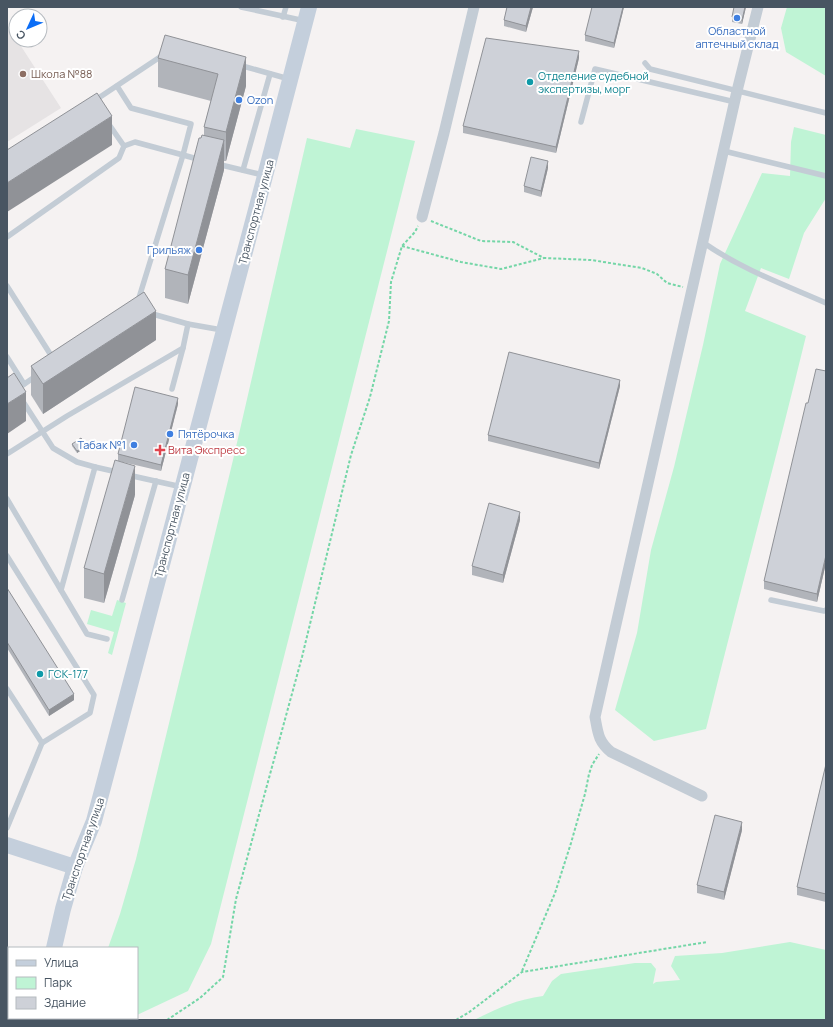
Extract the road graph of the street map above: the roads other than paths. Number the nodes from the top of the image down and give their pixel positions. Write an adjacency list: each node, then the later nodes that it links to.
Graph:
1 (241, 7): 6 (lane)
2 (286, 7): 6 (lane)
3 (474, 7): 29 (street)
4 (758, 7): 13 (street)
5 (307, 14): 6 (lane); 11 (street, Транспортная улица)
6 (283, 17)
7 (168, 52): 12 (lane)
8 (645, 63): 13 (lane)
9 (234, 64): 10 (lane)
10 (270, 74): 11 (lane); 26 (lane)
11 (291, 79): 27 (street, Транспортная улица)
12 (117, 86): 14 (lane); 23 (lane)
13 (737, 91): 15 (street); 18 (lane)
14 (94, 101): 16 (lane); 17 (lane)
15 (735, 102): 20 (lane); 22 (street)
16 (88, 105)
17 (98, 108)
18 (826, 113)
19 (107, 120): 21 (lane)
20 (581, 122)
21 (124, 146): 23 (lane); 30 (lane)
22 (724, 151): 28 (lane); 31 (street)
23 (183, 155): 24 (lane); 34 (lane)
24 (206, 161)
25 (213, 163): 26 (lane)
26 (243, 170): 27 (lane)
27 (265, 176): 37 (street, Транспортная улица)
28 (826, 176)
29 (422, 217)
30 (7, 237)
31 (704, 243): 33 (lane); 62 (street)
32 (7, 286): 41 (lane)
33 (826, 303)
34 (135, 310)
35 (143, 312): 36 (lane)
36 (188, 324): 37 (lane); 38 (lane)
37 (224, 331): 52 (street, Транспортная улица)
38 (183, 348): 45 (lane); 48 (lane)
39 (7, 358): 44 (lane)
40 (62, 359): 41 (lane)
41 (56, 363): 42 (lane)
42 (49, 367)
43 (43, 372): 44 (lane)
44 (24, 384): 46 (lane)
45 (172, 389)
46 (16, 390): 47 (lane); 48 (lane)
47 (8, 393)
48 (42, 431): 49 (lane); 50 (lane)
49 (7, 454)
50 (95, 467): 51 (lane); 55 (lane)
51 (156, 481): 52 (lane); 56 (lane)
52 (182, 487): 65 (street, Транспортная улица)
53 (7, 499): 55 (lane)
54 (7, 556): 61 (lane)
55 (61, 590): 59 (lane)
56 (122, 600)
57 (771, 600): 58 (lane)
58 (826, 610)
59 (107, 639)
60 (7, 689): 61 (lane)
61 (42, 743): 63 (lane)
62 (702, 796)
63 (7, 828)
64 (7, 845): 65 (street)
65 (75, 867): 66 (street, Транспортная улица)
66 (54, 947)

